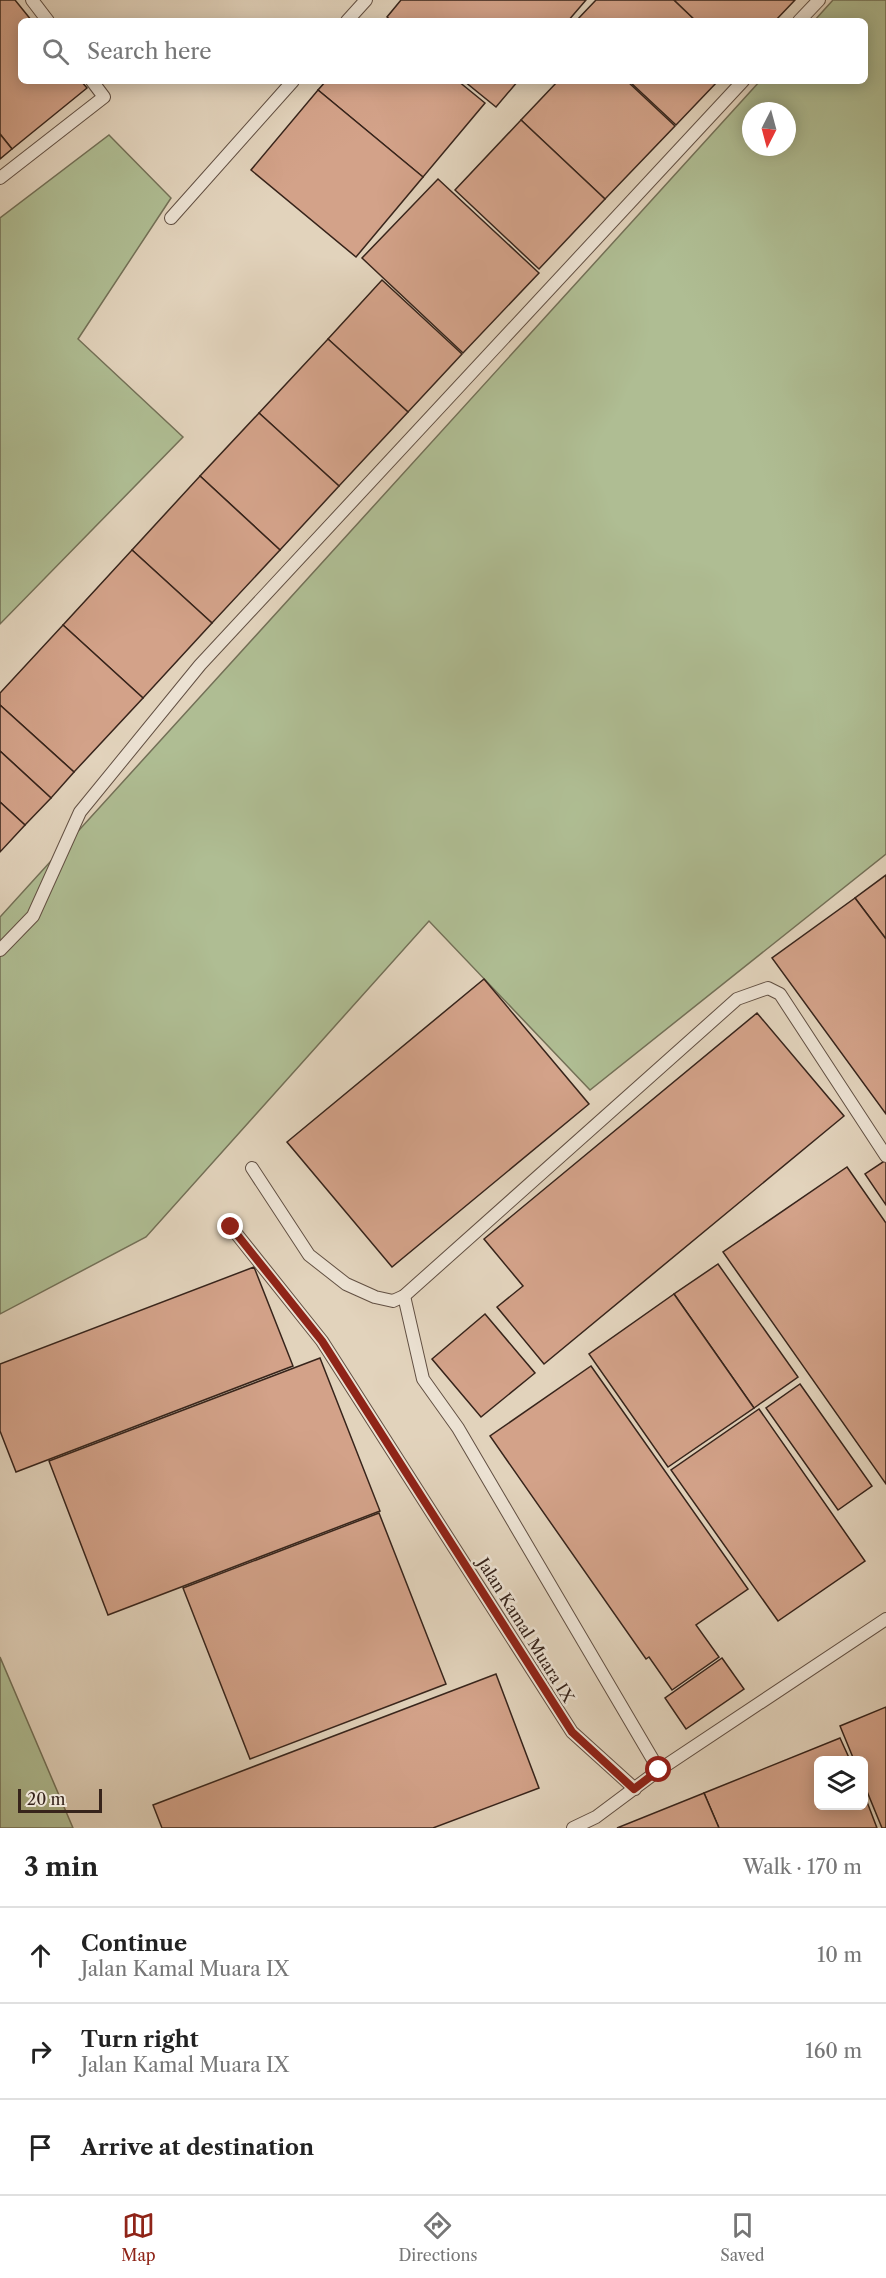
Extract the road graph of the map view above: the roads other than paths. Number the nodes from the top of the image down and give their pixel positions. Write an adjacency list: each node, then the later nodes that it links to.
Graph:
1 (32, 0): 4 (lane)
2 (366, 0): 5 (lane)
3 (819, 0): 6 (lane)
4 (46, 18)
5 (350, 18)
6 (802, 18)
7 (94, 84): 10 (lane)
8 (291, 84): 11 (lane)
9 (740, 84): 12 (lane)
10 (0, 178)
11 (171, 218)
12 (0, 950)
13 (886, 1156): 16 (lane)
14 (252, 1168): 16 (lane)
15 (231, 1227): 19 (lane, Jalan Kamal Muara IX)
16 (404, 1296): 18 (lane)
17 (886, 1619): 18 (lane)
18 (659, 1770): 19 (lane)
19 (634, 1789): 20 (lane)
20 (573, 1828)

